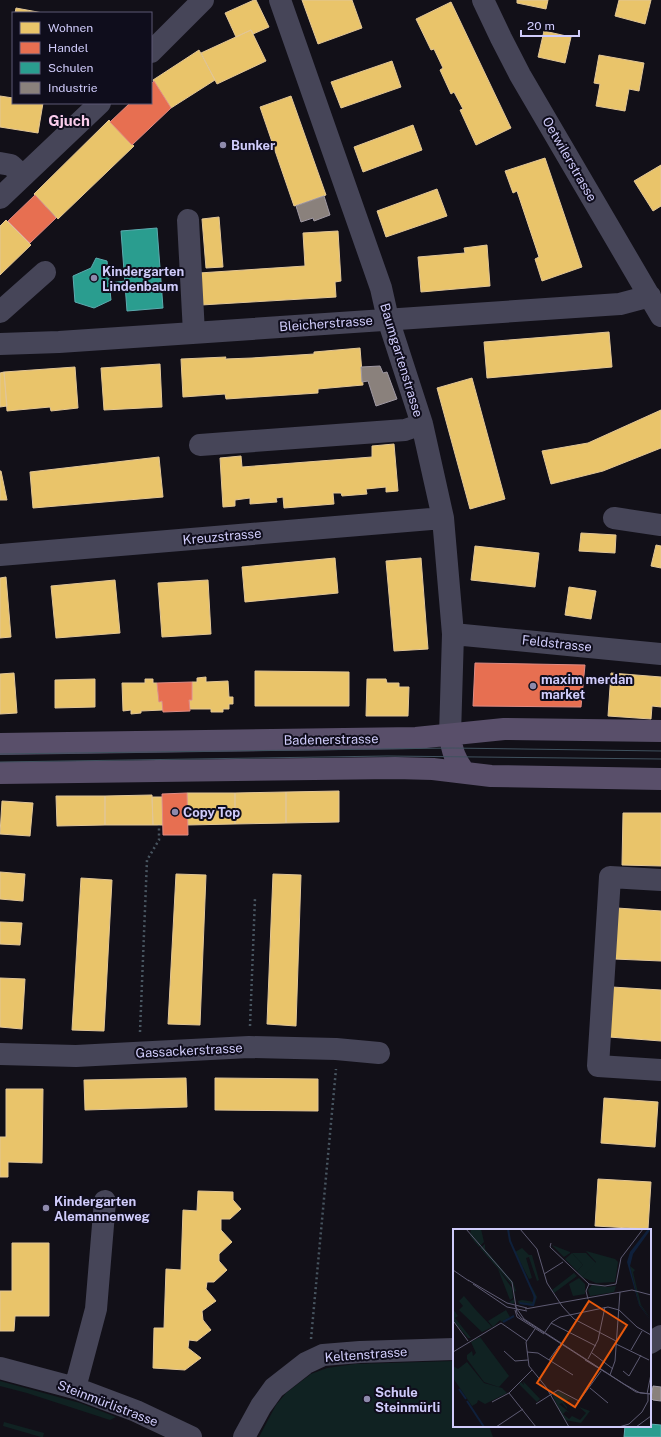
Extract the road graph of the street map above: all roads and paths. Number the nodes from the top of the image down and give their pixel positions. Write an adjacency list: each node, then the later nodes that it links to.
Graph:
1 (203, 0): 4 (street)
2 (280, 0): 14 (street, Baumgartenstrasse)
3 (483, 0): 11 (street, Oetwilerstrasse)
4 (152, 51)
5 (99, 104): 7 (street)
6 (0, 163): 7 (street)
7 (23, 176): 8 (street)
8 (0, 198)
9 (188, 220): 15 (street)
10 (45, 272): 12 (street)
11 (650, 296): 13 (street, Oetwilerstrasse); 14 (street, Bleicherstrasse)
12 (0, 312)
13 (661, 316)
14 (388, 319): 15 (street, Bleicherstrasse); 17 (street, Baumgartenstrasse)
15 (194, 333): 16 (street, Bleicherstrasse)
16 (0, 344)
17 (422, 424): 18 (street); 19 (street, Baumgartenstrasse)
18 (200, 445)
19 (443, 518): 22 (street, Kreuzstrasse); 23 (street, Baumgartenstrasse)
20 (614, 518): 21 (street)
21 (661, 525)
22 (0, 555)
23 (453, 634): 24 (street, Feldstrasse); 26 (street, Baumgartenstrasse)
24 (661, 654)
25 (661, 731): 26 (main road, Badenerstrasse)
26 (450, 735): 27 (main road, Badenerstrasse); 29 (main road)
27 (0, 744)
28 (0, 773): 29 (main road)
29 (464, 773): 30 (main road)
30 (661, 779)
31 (158, 825): 36 (path)
32 (661, 880): 39 (street)
33 (255, 898): 34 (path)
34 (249, 1047): 35 (street, Gassackerstrasse); 36 (street, Gassackerstrasse)
35 (336, 1049): 37 (street, Gassackerstrasse); 42 (path)
36 (139, 1052): 38 (street, Gassackerstrasse)
37 (378, 1053)
38 (0, 1054)
39 (661, 1070)
40 (105, 1201): 44 (street)
41 (453, 1349): 42 (street, Keltenstrasse)
42 (306, 1363): 46 (street, Keltenstrasse)
43 (0, 1368): 44 (street, Steinmürlistrasse)
44 (75, 1388): 45 (street, Steinmürlistrasse)
45 (190, 1437)
46 (244, 1437)

